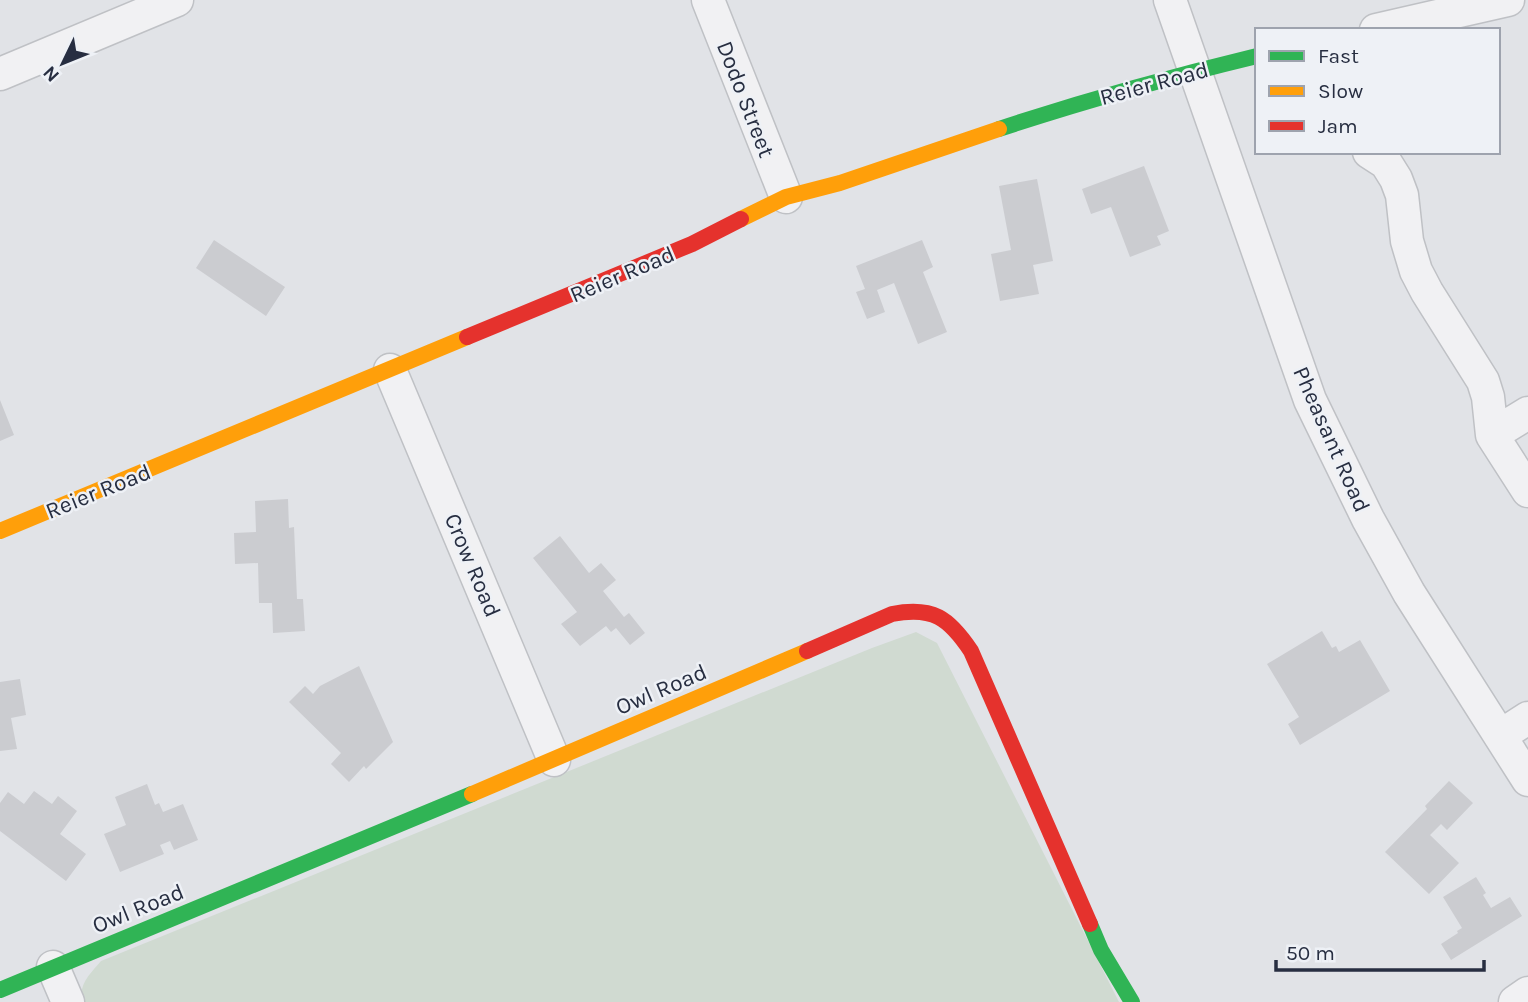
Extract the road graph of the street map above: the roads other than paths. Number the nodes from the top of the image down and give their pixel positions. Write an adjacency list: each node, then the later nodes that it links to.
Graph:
1 (177, 0): 8 (street)
2 (708, 0): 10 (street, Dodo Street)
3 (1170, 0): 7 (street, Pheasant Road)
4 (1508, 0): 5 (street)
5 (1385, 28)
6 (1255, 56): 7 (street, Reier Road)
7 (1194, 71): 10 (street, Reier Road); 17 (street, Pheasant Road)
8 (0, 74)
9 (1372, 154): 13 (street)
10 (786, 197): 11 (street, Reier Road)
11 (390, 370): 15 (street, Reier Road); 18 (street, Crow Road)
12 (1528, 413): 13 (street)
13 (1492, 435): 14 (street)
14 (1528, 491)
15 (0, 531)
16 (1528, 718): 17 (street)
17 (1500, 736): 19 (street, Pheasant Road)
18 (554, 760): 20 (street, Owl Road); 24 (street, Owl Road)
19 (1525, 766)
20 (53, 967): 21 (street, Owl Road); 23 (street)
21 (0, 989)
22 (1528, 993): 25 (street)
23 (68, 1002)
24 (1132, 1002)
25 (1515, 1002)

